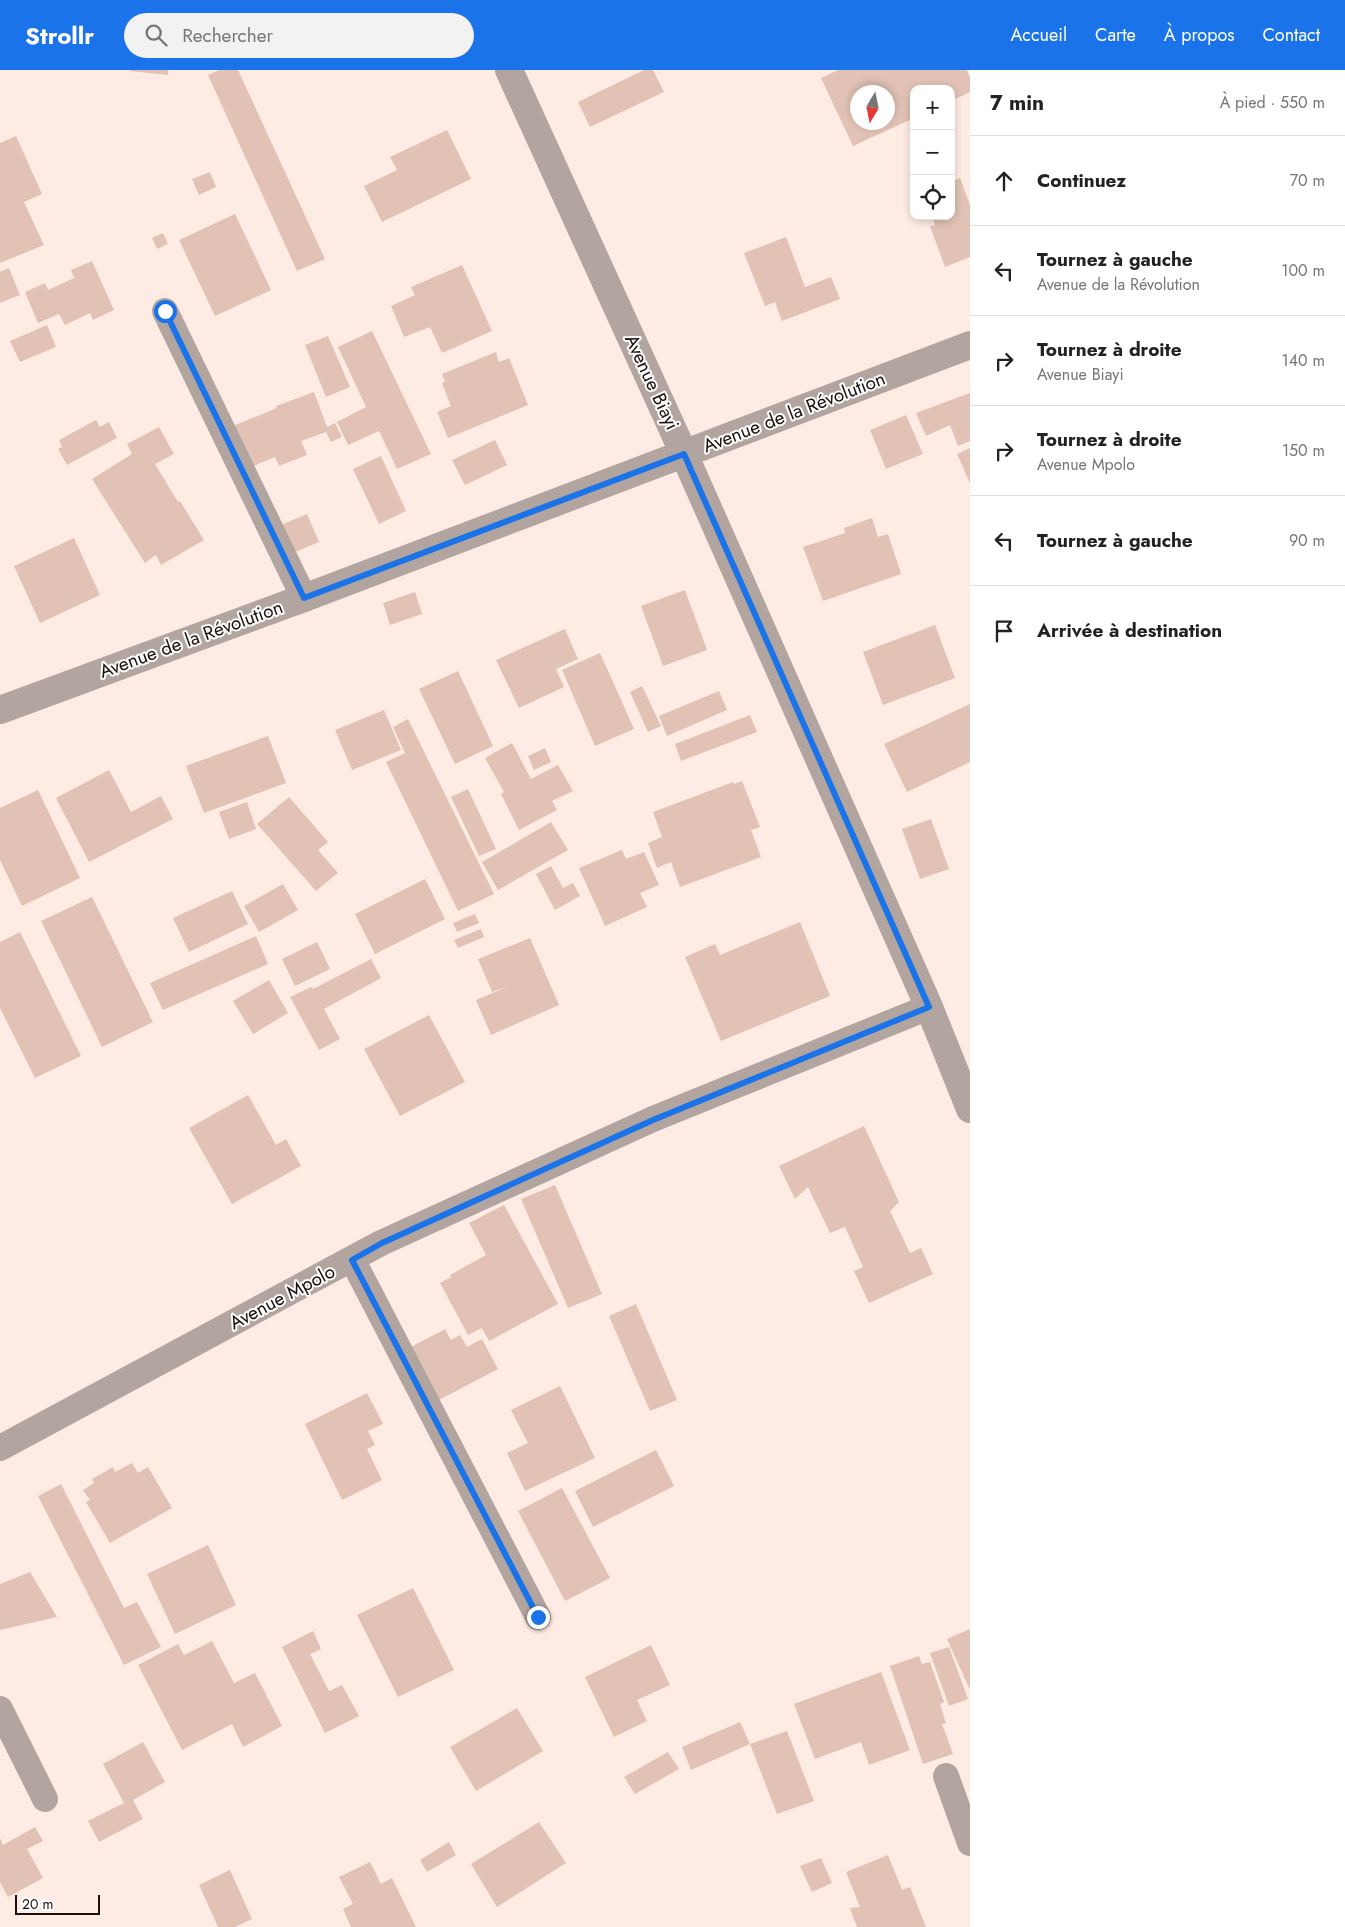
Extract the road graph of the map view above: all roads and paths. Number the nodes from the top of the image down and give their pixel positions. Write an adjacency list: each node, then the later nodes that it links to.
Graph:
1 (509, 70): 4 (street, Avenue Biayi)
2 (165, 311): 5 (street)
3 (970, 345): 4 (street, Avenue de la Révolution)
4 (684, 454): 5 (street, Avenue de la Révolution); 7 (street, Avenue Biayi)
5 (304, 598): 6 (street, Avenue de la Révolution)
6 (0, 710)
7 (929, 1007): 8 (street, Avenue Biayi); 9 (street, Avenue Mpolo)
8 (970, 1109)
9 (352, 1260): 10 (street, Avenue Mpolo); 11 (street)
10 (0, 1448)
11 (538, 1617)
12 (0, 1710): 14 (street)
13 (946, 1776): 15 (street)
14 (45, 1798)
15 (970, 1843)

